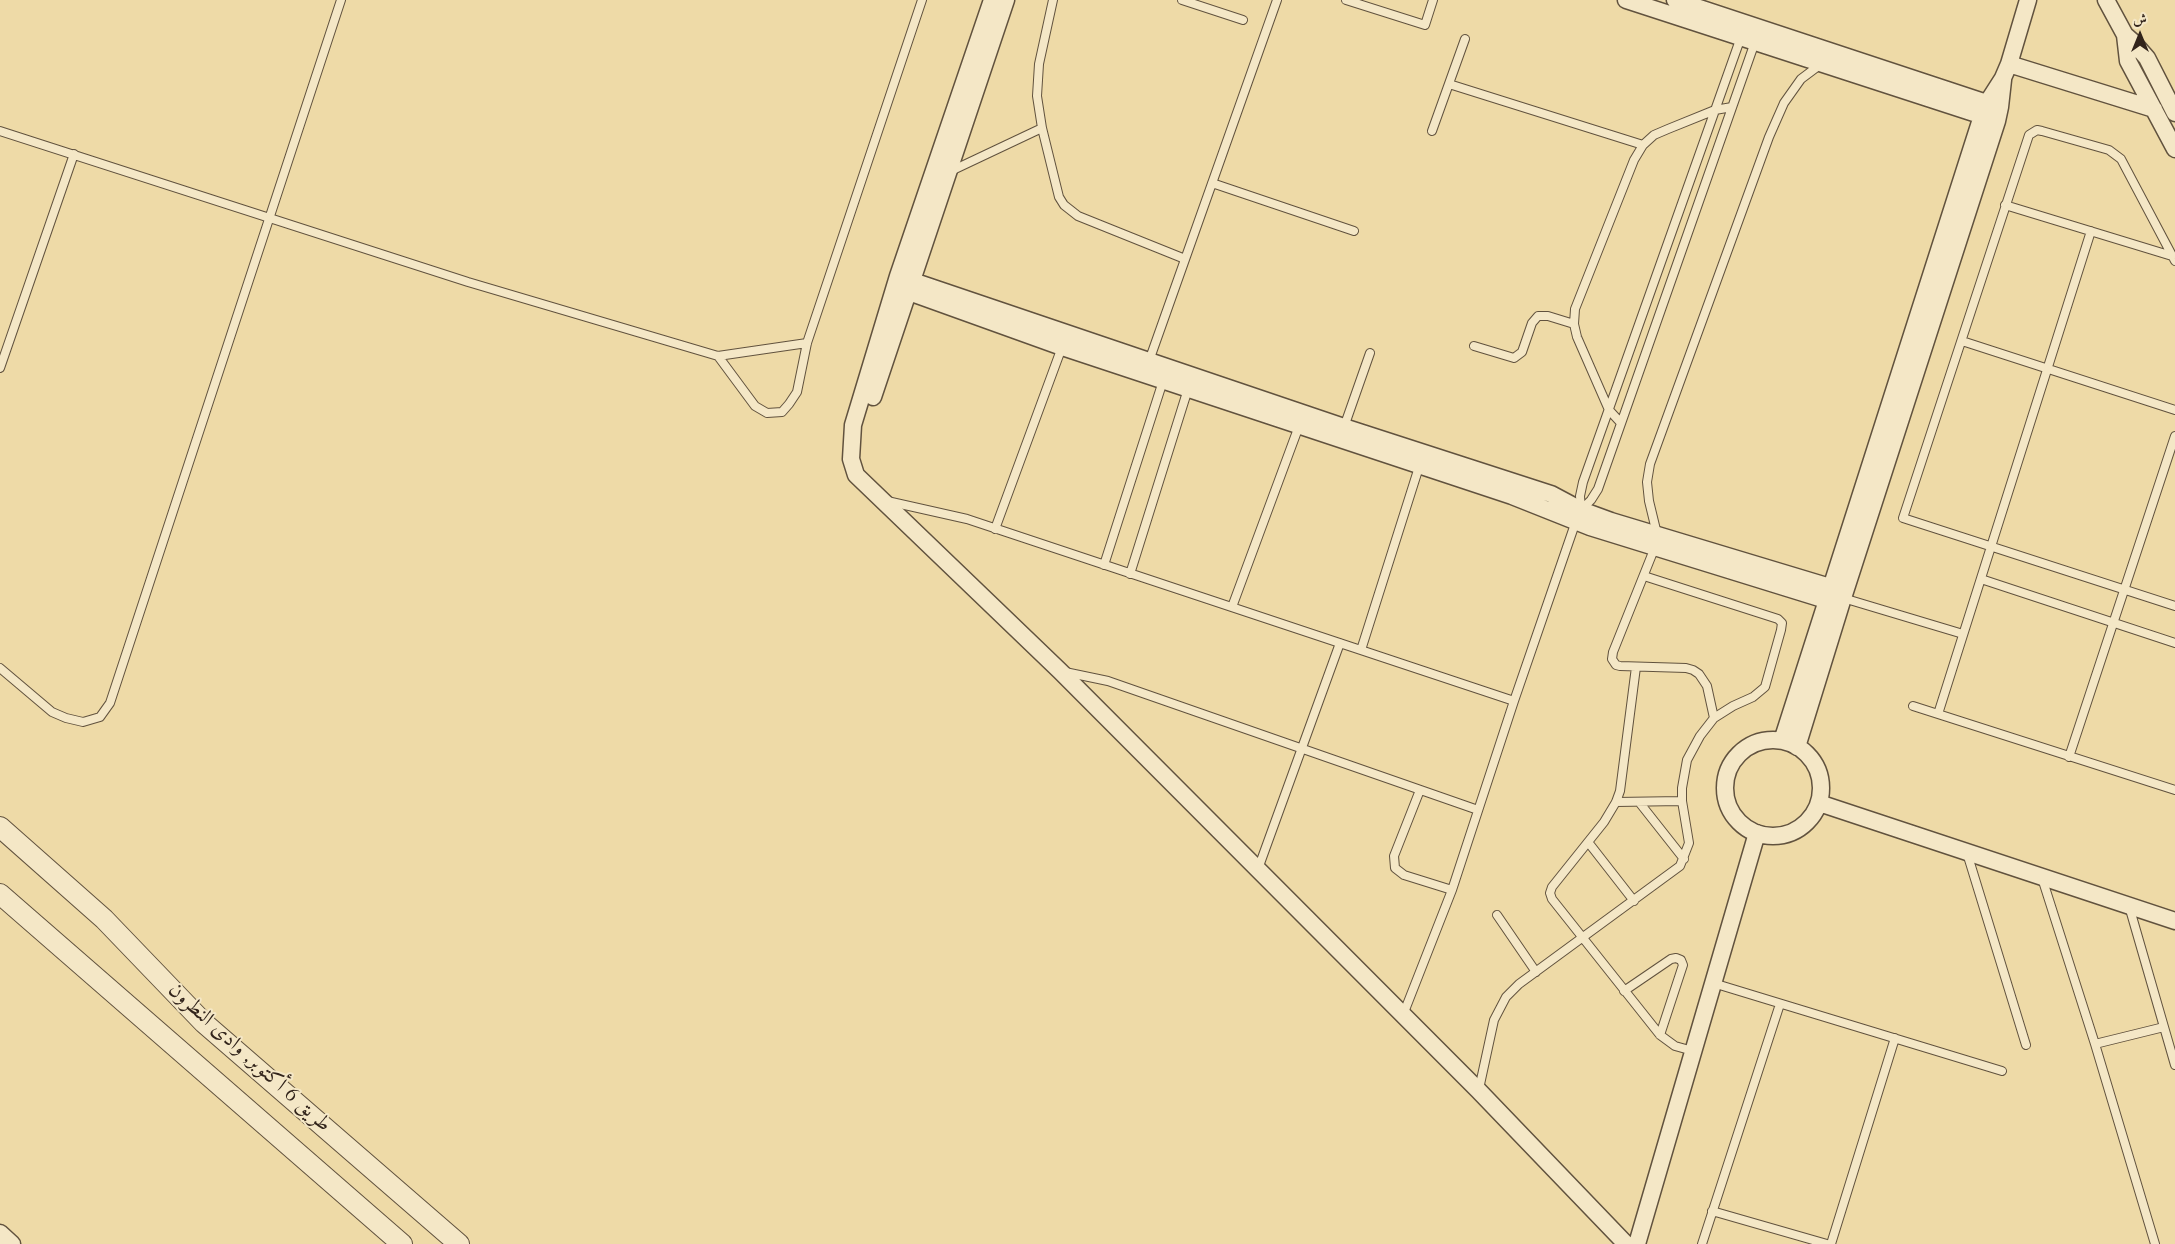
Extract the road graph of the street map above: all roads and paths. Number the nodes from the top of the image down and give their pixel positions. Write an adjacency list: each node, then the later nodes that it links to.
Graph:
1 (341, 0): 36 (lane)
2 (922, 0): 45 (lane)
3 (992, 0): 41 (street)
4 (1006, 0): 33 (street)
5 (1053, 0): 27 (lane)
6 (1182, 0): 14 (lane)
7 (1277, 0): 34 (lane)
8 (1346, 0): 9 (lane)
9 (1433, 0)
10 (1626, 0): 15 (street)
11 (1675, 0): 15 (street)
12 (2028, 0): 20 (street)
13 (2106, 0): 16 (street)
14 (1243, 20)
15 (1750, 33): 18 (street); 19 (street); 22 (lane); 24 (lane)
16 (2125, 35): 23 (street); 26 (street)
17 (1465, 38): 21 (lane)
18 (1835, 53): 19 (street); 25 (street)
19 (1821, 64): 25 (street); 65 (lane)
20 (2006, 71): 23 (street); 25 (street)
21 (1449, 84): 29 (lane); 30 (lane)
22 (1732, 107): 24 (lane); 58 (lane)
23 (2154, 109): 31 (street)
24 (1715, 110): 30 (lane); 55 (lane)
25 (1991, 112): 72 (street); 73 (street)
26 (2175, 113)
27 (1042, 128): 33 (lane); 39 (lane)
28 (0, 131): 32 (lane)
29 (1432, 131)
30 (1643, 145): 42 (lane)
31 (2175, 149)
32 (74, 154): 36 (lane); 47 (lane)
33 (949, 172): 41 (street)
34 (1212, 183): 37 (lane); 39 (lane)
35 (2005, 205): 38 (lane); 40 (lane); 44 (lane)
36 (270, 218): 49 (lane); 82 (lane)
37 (1354, 231)
38 (2090, 231): 40 (lane); 52 (lane)
39 (1185, 259): 51 (lane)
40 (2174, 259)
41 (903, 284): 43 (street); 62 (street)
42 (1574, 324): 46 (lane); 55 (lane)
43 (1065, 340): 51 (street); 64 (lane)
44 (1962, 341): 52 (lane); 66 (lane)
45 (807, 344): 49 (lane); 49 (lane)
46 (1474, 346)
47 (3, 349): 50 (lane)
48 (1370, 353): 59 (lane)
49 (718, 356)
50 (0, 368)
51 (1146, 368): 53 (street)
52 (2047, 368): 56 (lane); 66 (lane)
53 (1166, 374): 54 (street); 57 (street); 67 (lane)
54 (1188, 389): 57 (street); 68 (lane)
55 (1609, 410): 58 (lane); 63 (lane)
56 (2175, 410)
57 (1301, 420): 59 (street); 61 (street); 75 (lane)
58 (1621, 422): 63 (lane)
59 (1344, 427): 61 (street)
60 (2175, 436): 71 (lane)
61 (1421, 460): 63 (street); 80 (lane)
62 (880, 500): 64 (lane); 83 (street)
63 (1578, 516): 65 (street); 84 (lane)
64 (995, 529): 67 (lane)
65 (1656, 541): 69 (lane); 72 (street)
66 (1991, 546): 70 (lane); 71 (lane)
67 (1104, 565): 68 (lane)
68 (1130, 574): 75 (lane)
69 (1644, 576): 81 (lane); 87 (lane)
70 (1981, 579): 76 (lane); 77 (lane)
71 (2124, 590): 74 (lane); 76 (lane)
72 (1828, 593): 73 (street); 88 (street)
73 (1842, 598): 77 (lane); 88 (street)
74 (2175, 606)
75 (1232, 607): 79 (lane)
76 (2114, 622): 78 (lane); 90 (lane)
77 (1963, 634): 86 (lane)
78 (2175, 642)
79 (1340, 643): 80 (lane); 89 (lane)
80 (1361, 650): 84 (lane)
81 (1636, 667): 87 (lane); 93 (lane)
82 (0, 668)
83 (1060, 671): 89 (lane); 103 (street)
84 (1514, 701): 97 (lane)
85 (1913, 706): 86 (lane)
86 (1938, 714): 90 (lane)
87 (1714, 718): 95 (lane)
88 (1790, 744): 96 (street); 99 (street)
89 (1303, 749): 91 (lane); 103 (lane)
90 (2069, 757): 92 (lane)
91 (1420, 790): 97 (lane); 105 (lane)
92 (2175, 790)
93 (1616, 802): 94 (lane); 100 (lane)
94 (1639, 802): 95 (lane); 102 (lane)
95 (1682, 802): 102 (lane)
96 (1819, 803): 99 (street); 101 (street)
97 (1478, 810): 105 (lane)
98 (0, 826): 130 (street, طريق 6 أكتوبر, وادى النطرون)
99 (1757, 833): 113 (street)
100 (1588, 842): 107 (lane); 111 (lane)
101 (1966, 852): 104 (street); 121 (lane)
102 (1684, 859): 107 (lane)
103 (1258, 870): 116 (street)
104 (2042, 877): 108 (street); 120 (lane)
105 (1452, 890): 116 (lane)
106 (0, 894): 129 (street, طريق 6 أكتوبر, وادى النطرون)
107 (1634, 901): 111 (lane)
108 (2129, 906): 110 (street); 117 (lane)
109 (1497, 915): 112 (lane)
110 (2175, 921)
111 (1583, 938): 112 (lane); 114 (lane)
112 (1536, 972): 125 (lane)
113 (1713, 983): 115 (lane); 122 (street)
114 (1624, 991): 118 (lane); 118 (lane)
115 (1780, 1004): 119 (lane); 126 (lane)
116 (1403, 1015): 125 (street)
117 (2164, 1027): 120 (lane); 123 (lane)
118 (1660, 1035): 122 (lane)
119 (1895, 1038): 124 (lane); 135 (lane)
120 (2095, 1044): 136 (lane)
121 (2026, 1045)
122 (1693, 1052): 132 (street)
123 (2175, 1065)
124 (2002, 1071)
125 (1478, 1090): 131 (street)
126 (1712, 1211): 133 (lane); 134 (lane)
127 (0, 1233): 128 (street)
128 (12, 1244)
129 (402, 1244)
130 (459, 1244)
131 (1626, 1244)
132 (1637, 1244)
133 (1702, 1244)
134 (1827, 1244)
135 (1831, 1244)
136 (2155, 1244)

